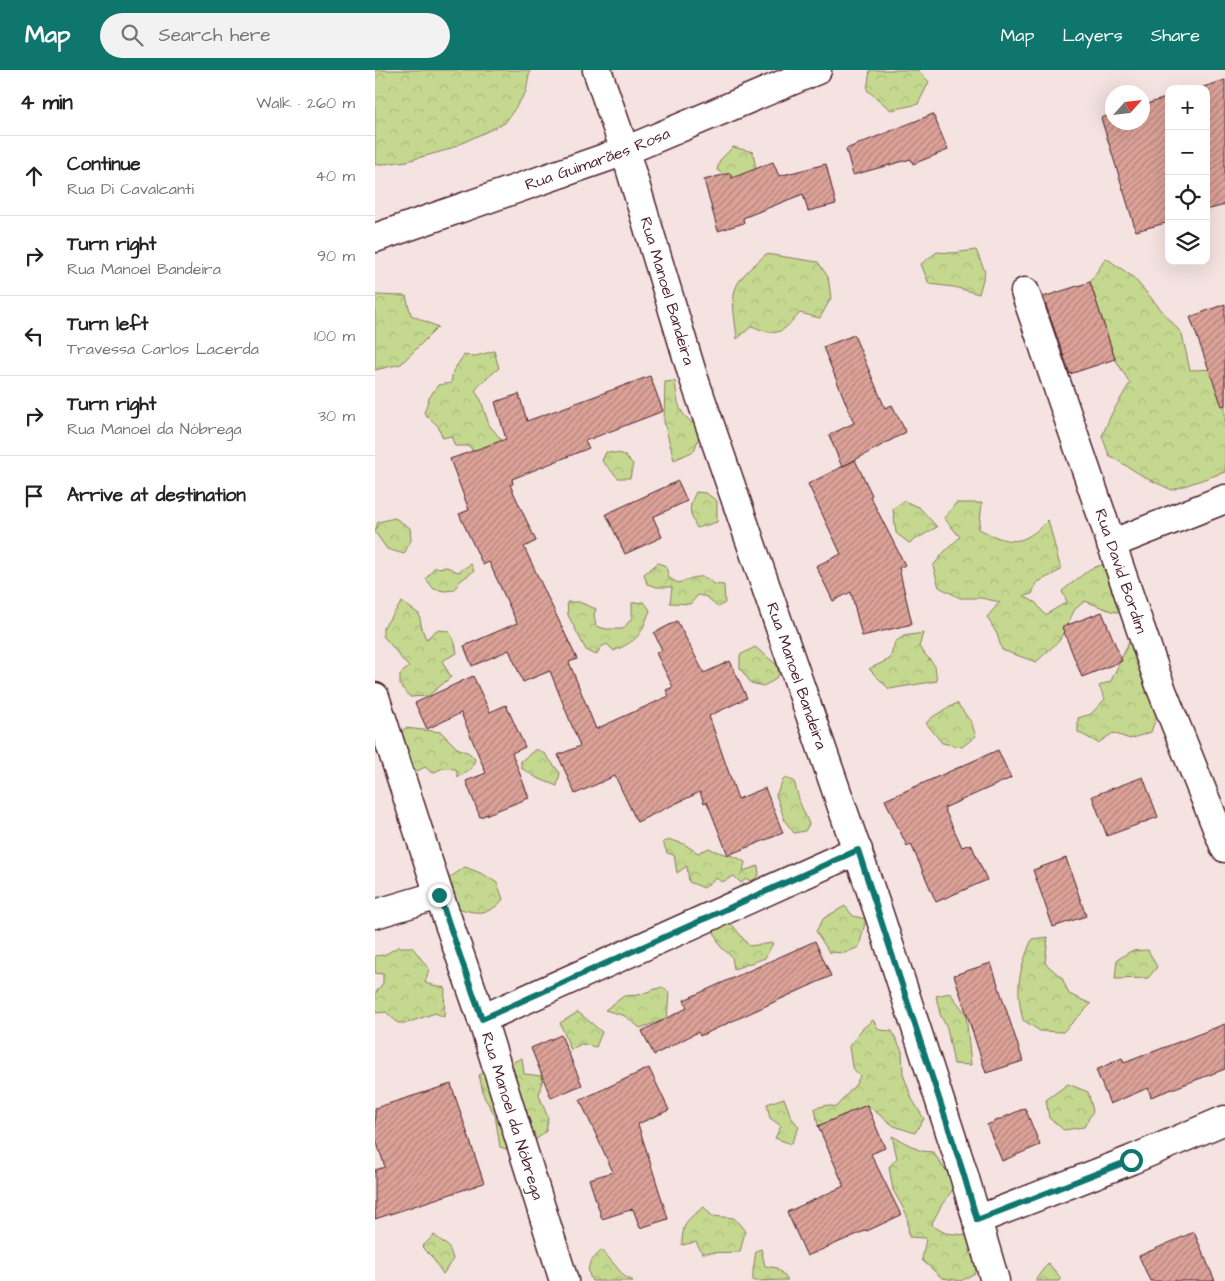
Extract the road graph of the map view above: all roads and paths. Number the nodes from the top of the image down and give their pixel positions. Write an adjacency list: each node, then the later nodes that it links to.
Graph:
1 (597, 70): 3 (street, Rua Manoel Bandeira)
2 (817, 70): 3 (street, Rua Guimarães Rosa)
3 (625, 151): 4 (street, Rua Guimarães Rosa); 10 (street, Rua Manoel Bandeira)
4 (375, 238)
5 (1025, 292): 7 (street, Rua David Bordim)
6 (1225, 499): 7 (street)
7 (1111, 544): 9 (street, Rua David Bordim)
8 (375, 697): 11 (street, Rua Manoel da Nóbrega)
9 (1225, 848)
10 (858, 850): 13 (street); 15 (street, Rua Manoel Bandeira)
11 (439, 895): 12 (street); 13 (street, Rua Manoel da Nóbrega)
12 (375, 914)
13 (482, 1019): 16 (street, Rua Manoel da Nóbrega)
14 (1225, 1120): 15 (street)
15 (977, 1220): 17 (street, Rua Manoel Bandeira)
16 (565, 1281)
17 (995, 1281)

